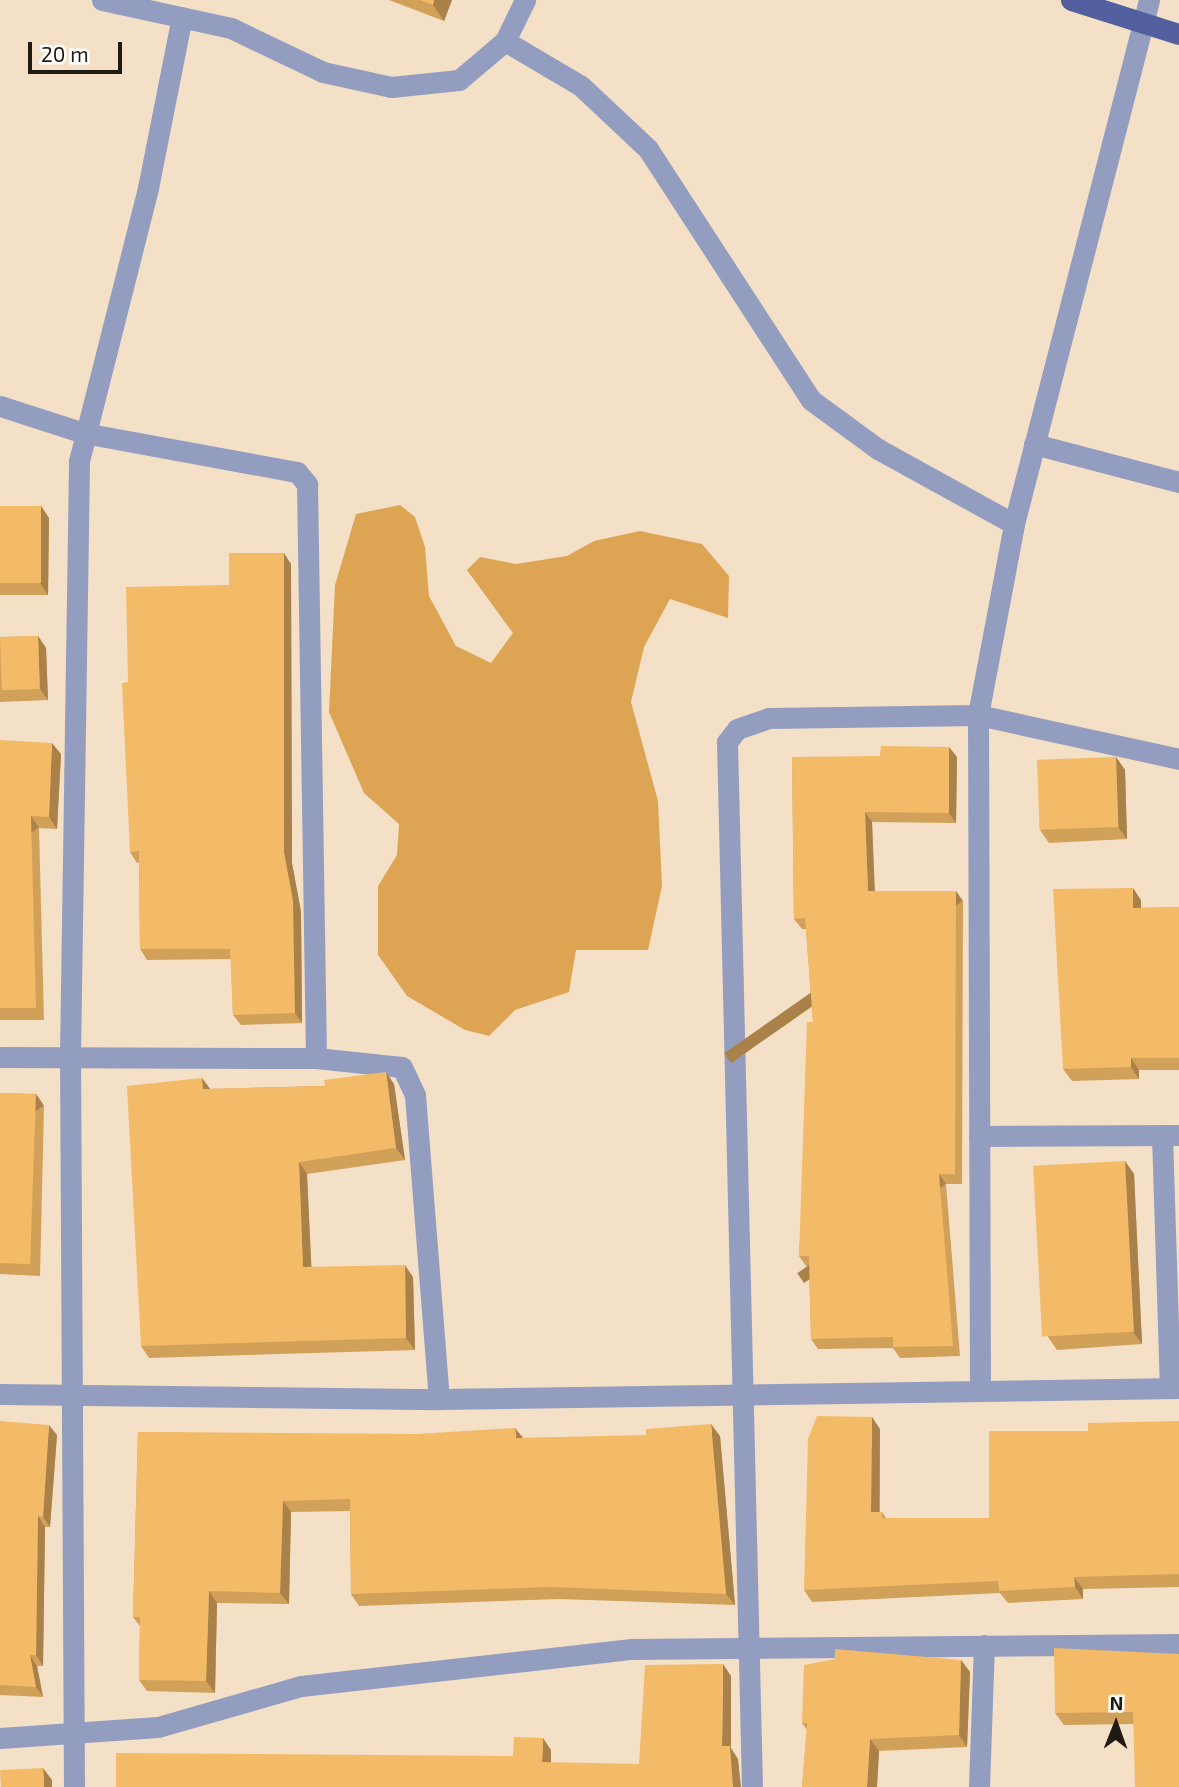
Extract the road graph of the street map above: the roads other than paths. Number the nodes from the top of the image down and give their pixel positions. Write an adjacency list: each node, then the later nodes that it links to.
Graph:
1 (102, 0): 5 (street)
2 (526, 0): 8 (street)
3 (1071, 0): 6 (main road)
4 (1149, 0): 6 (street)
5 (182, 17): 8 (street); 10 (street)
6 (1146, 23): 7 (main road); 11 (street)
7 (1179, 34)
8 (505, 41): 13 (street)
9 (0, 406): 10 (street)
10 (84, 433): 16 (street); 18 (street)
11 (1034, 444): 12 (street); 13 (street)
12 (1179, 482)
13 (1014, 524): 14 (street)
14 (978, 715): 15 (street); 20 (street); 25 (street)
15 (1179, 759)
16 (70, 1056): 17 (street); 18 (street); 23 (street)
17 (0, 1057)
18 (316, 1058): 26 (street)
19 (1170, 1135): 20 (street); 21 (street)
20 (979, 1136): 22 (street)
21 (1174, 1388): 22 (street)
22 (980, 1390): 25 (street)
23 (71, 1392): 24 (street); 26 (street); 30 (street)
24 (0, 1394)
25 (743, 1396): 26 (street); 27 (street)
26 (439, 1399)
27 (750, 1644): 29 (street); 30 (street); 33 (street)
28 (1179, 1644): 29 (street)
29 (984, 1645): 34 (street)
30 (74, 1737): 31 (street); 32 (street)
31 (0, 1738)
32 (74, 1787)
33 (752, 1787)
34 (979, 1787)

